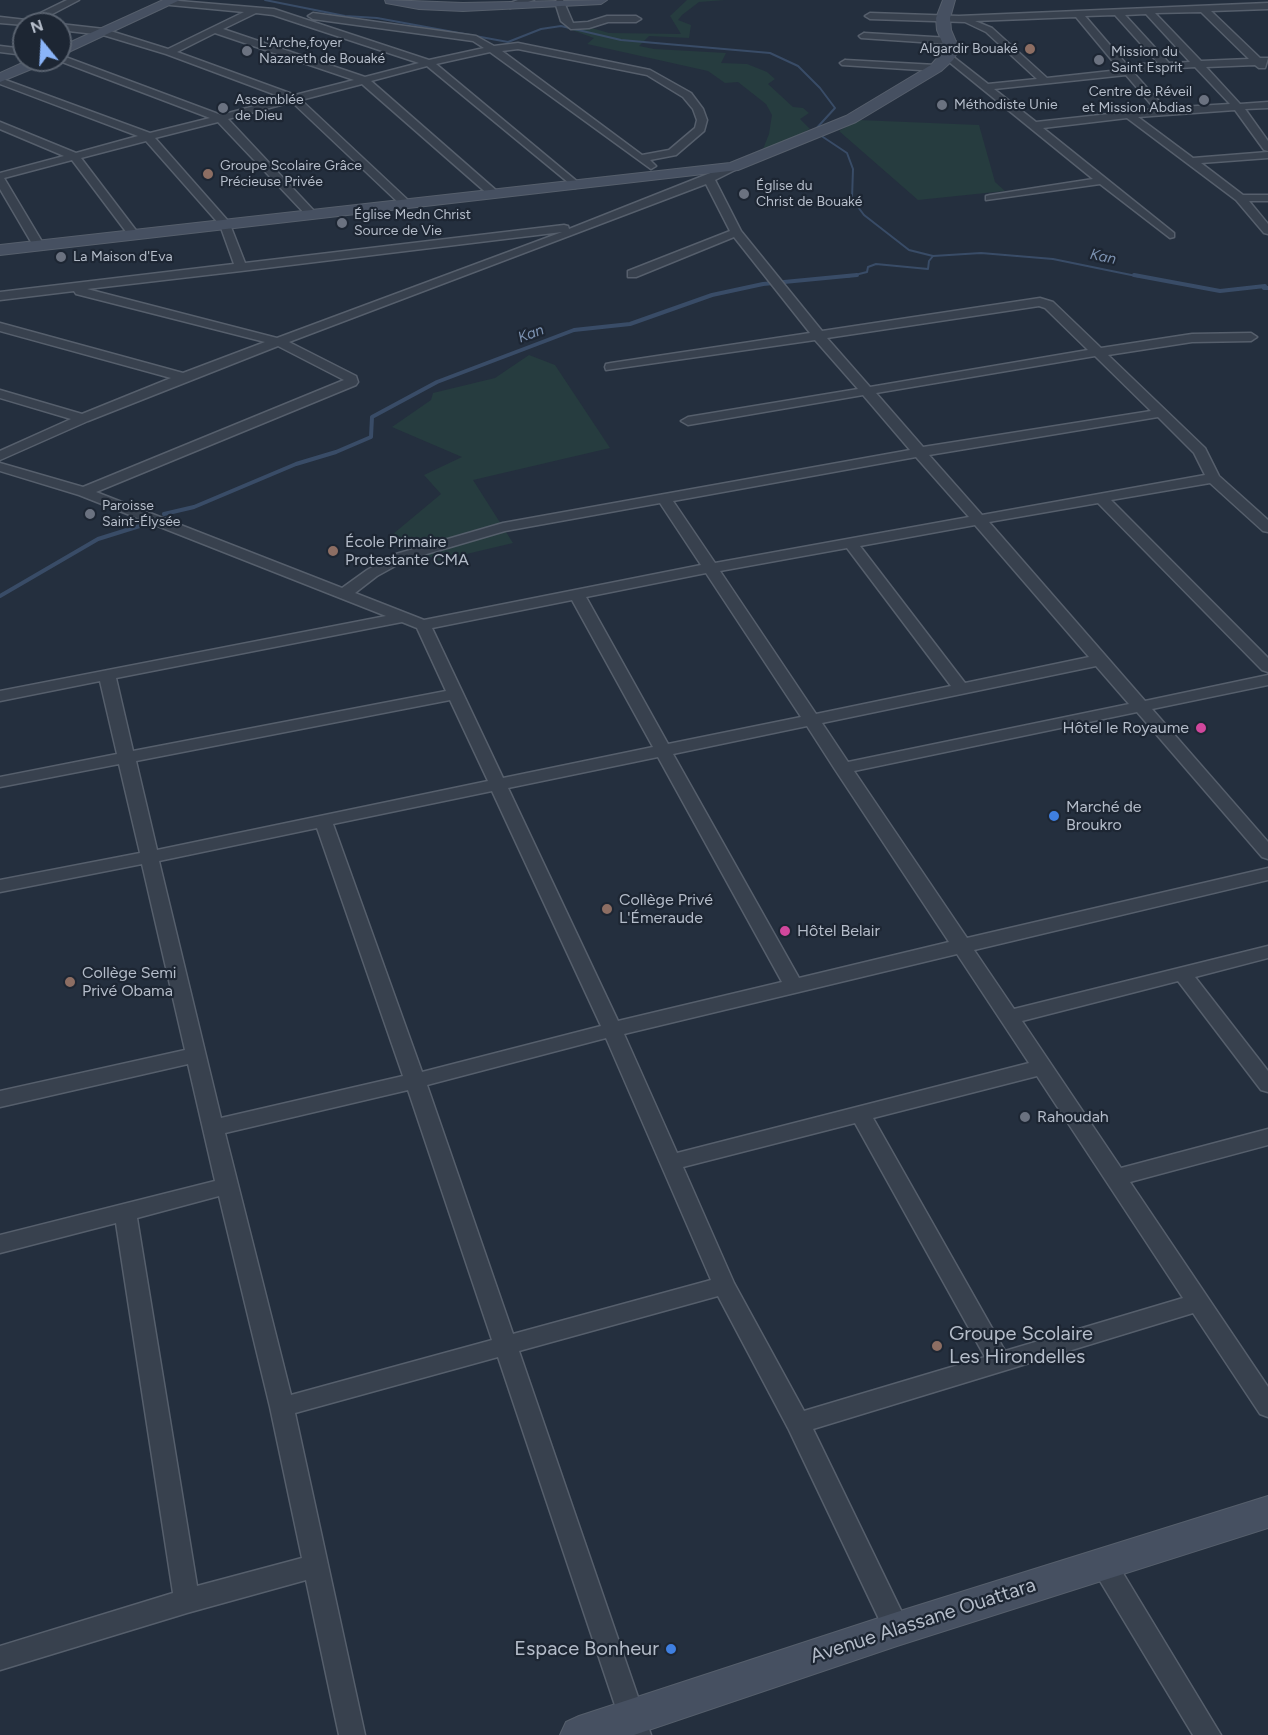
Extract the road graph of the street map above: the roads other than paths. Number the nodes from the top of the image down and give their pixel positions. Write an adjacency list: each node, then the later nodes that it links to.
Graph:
1 (74, 0): 15 (street)
2 (391, 0): 9 (street)
3 (529, 0): 10 (street)
4 (601, 0): 7 (street)
5 (949, 0): 21 (street)
6 (172, 1): 14 (street); 26 (street)
7 (560, 3): 10 (street); 22 (street)
8 (1253, 3): 11 (street); 13 (street); 20 (street)
9 (445, 4): 10 (street)
10 (510, 6)
11 (1268, 6)
12 (1150, 7): 13 (street); 17 (street); 38 (street)
13 (1203, 8): 35 (street)
14 (255, 10): 16 (street); 25 (street)
15 (52, 12)
16 (274, 12): 30 (street); 36 (street)
17 (1117, 12): 18 (street); 39 (street)
18 (1078, 14): 23 (street); 41 (street)
19 (870, 16): 21 (street)
20 (1268, 17)
21 (943, 18): 23 (street); 28 (street)
22 (636, 19)
23 (959, 19): 46 (street)
24 (72, 28): 26 (street)
25 (215, 30): 31 (street); 45 (street)
26 (104, 32): 29 (street); 31 (street)
27 (864, 36): 28 (street)
28 (950, 42): 32 (street)
29 (72, 47)
30 (491, 49): 36 (street); 60 (street); 60 (street)
31 (169, 52): 48 (street)
32 (948, 57): 40 (street); 47 (street)
33 (1268, 61): 35 (street)
34 (72, 62): 53 (street)
35 (1257, 62): 38 (street); 43 (street)
36 (429, 63): 45 (street); 67 (street)
37 (845, 63): 40 (street)
38 (1198, 64): 39 (street); 50 (street)
39 (1166, 66): 41 (street)
40 (936, 68): 62 (street)
41 (1126, 70): 46 (street); 51 (street)
42 (16, 72): 44 (street)
43 (1268, 73)
44 (0, 80): 56 (street)
45 (364, 80): 48 (street); 68 (street)
46 (1045, 81): 47 (street)
47 (987, 87): 55 (street)
48 (293, 98): 53 (street); 72 (street)
49 (1268, 105): 50 (street)
50 (1237, 106): 51 (street); 57 (street)
51 (1162, 111): 52 (street)
52 (1128, 114): 55 (street); 61 (street)
53 (218, 117): 56 (street); 73 (street)
54 (0, 125): 59 (street)
55 (1032, 126): 66 (street)
56 (147, 136): 59 (street); 74 (street)
57 (1268, 148)
58 (1268, 155): 61 (street)
59 (74, 156): 64 (street); 78 (street)
60 (641, 158): 63 (street)
61 (1190, 161): 70 (street)
62 (733, 167): 63 (street); 65 (street)
63 (661, 175): 67 (street)
64 (0, 178): 80 (street)
65 (709, 179): 75 (street); 77 (street)
66 (1101, 181): 69 (street); 79 (street)
67 (575, 185): 68 (street)
68 (494, 194): 72 (street)
69 (990, 198)
70 (1240, 198): 71 (street); 76 (street)
71 (1268, 198)
72 (406, 204): 73 (street)
73 (312, 215): 74 (street)
74 (225, 224): 78 (street); 82 (street)
75 (593, 224): 82 (street); 89 (street)
76 (1268, 231)
77 (736, 232): 83 (street); 87 (street)
78 (135, 235): 80 (street)
79 (1170, 235)
80 (38, 245): 81 (street)
81 (0, 250)
82 (241, 267): 84 (street)
83 (632, 274)
84 (69, 288): 85 (street); 89 (street)
85 (0, 296)
86 (0, 327): 92 (street)
87 (818, 335): 90 (street); 91 (street); 93 (street)
88 (1251, 336): 90 (street)
89 (279, 342): 92 (street); 102 (street)
90 (1099, 352): 93 (street); 95 (street)
91 (611, 368)
92 (184, 377): 96 (street)
93 (867, 391): 97 (street); 98 (street)
94 (0, 394): 96 (street)
95 (1160, 413): 98 (street); 101 (street)
96 (83, 418): 99 (street)
97 (688, 421)
98 (920, 452): 104 (street); 105 (street)
99 (0, 456)
100 (0, 467): 102 (street)
101 (1213, 478): 103 (street); 106 (street)
102 (84, 492): 109 (street)
103 (1100, 497): 105 (street); 113 (street)
104 (664, 498): 108 (street); 109 (street)
105 (978, 519): 107 (street); 112 (street)
106 (1268, 528)
107 (850, 542): 108 (street); 116 (street)
108 (710, 568): 110 (street); 120 (street)
109 (345, 593): 111 (street)
110 (576, 594): 111 (street); 121 (street)
111 (414, 621): 114 (street); 117 (street)
112 (1100, 660): 116 (street); 119 (street)
113 (1268, 667)
114 (107, 675): 118 (street); 122 (street)
115 (1268, 680): 119 (street)
116 (961, 688): 120 (street)
117 (454, 694): 122 (street); 125 (street)
118 (0, 696)
119 (1141, 707): 123 (street); 127 (street)
120 (812, 720): 121 (street); 123 (street)
121 (664, 749): 125 (street); 134 (street)
122 (125, 759): 124 (street); 128 (street)
123 (842, 768): 131 (street)
124 (0, 782)
125 (498, 784): 126 (street); 136 (street)
126 (323, 821): 128 (street); 139 (street)
127 (1268, 853)
128 (149, 857): 130 (street); 137 (street)
129 (1268, 874): 131 (street)
130 (0, 886)
131 (964, 946): 134 (street); 135 (street)
132 (1268, 952): 133 (street)
133 (1182, 973): 135 (street); 140 (street)
134 (794, 986): 136 (street)
135 (1010, 1017): 138 (street)
136 (613, 1030): 139 (street); 145 (street)
137 (197, 1055): 141 (street); 143 (street)
138 (1044, 1067): 142 (street); 146 (street)
139 (415, 1081): 143 (street); 152 (street)
140 (1268, 1085)
141 (0, 1099)
142 (861, 1116): 145 (street); 153 (street)
143 (213, 1128): 147 (street)
144 (1268, 1137): 146 (street)
145 (669, 1163): 150 (street)
146 (1115, 1178): 151 (street)
147 (227, 1186): 148 (street); 154 (street)
148 (125, 1212): 149 (street); 160 (street)
149 (0, 1244)
150 (724, 1286): 152 (street); 156 (street)
151 (1199, 1302): 153 (street); 155 (street)
152 (505, 1345): 154 (street); 163 (street)
153 (1000, 1363): 156 (street)
154 (282, 1407): 159 (street)
155 (1268, 1407)
156 (798, 1422): 161 (street)
157 (1268, 1512): 158 (street, Avenue Alassane Ouattara)
158 (1103, 1563): 161 (street, Avenue Alassane Ouattara); 166 (street)
159 (315, 1566): 160 (street); 164 (street)
160 (187, 1601): 162 (street)
161 (897, 1629): 163 (street, Avenue Alassane Ouattara)
162 (0, 1658)
163 (635, 1727): 165 (street, Avenue Alassane Ouattara)
164 (352, 1735)
165 (579, 1735)
166 (1208, 1735)

